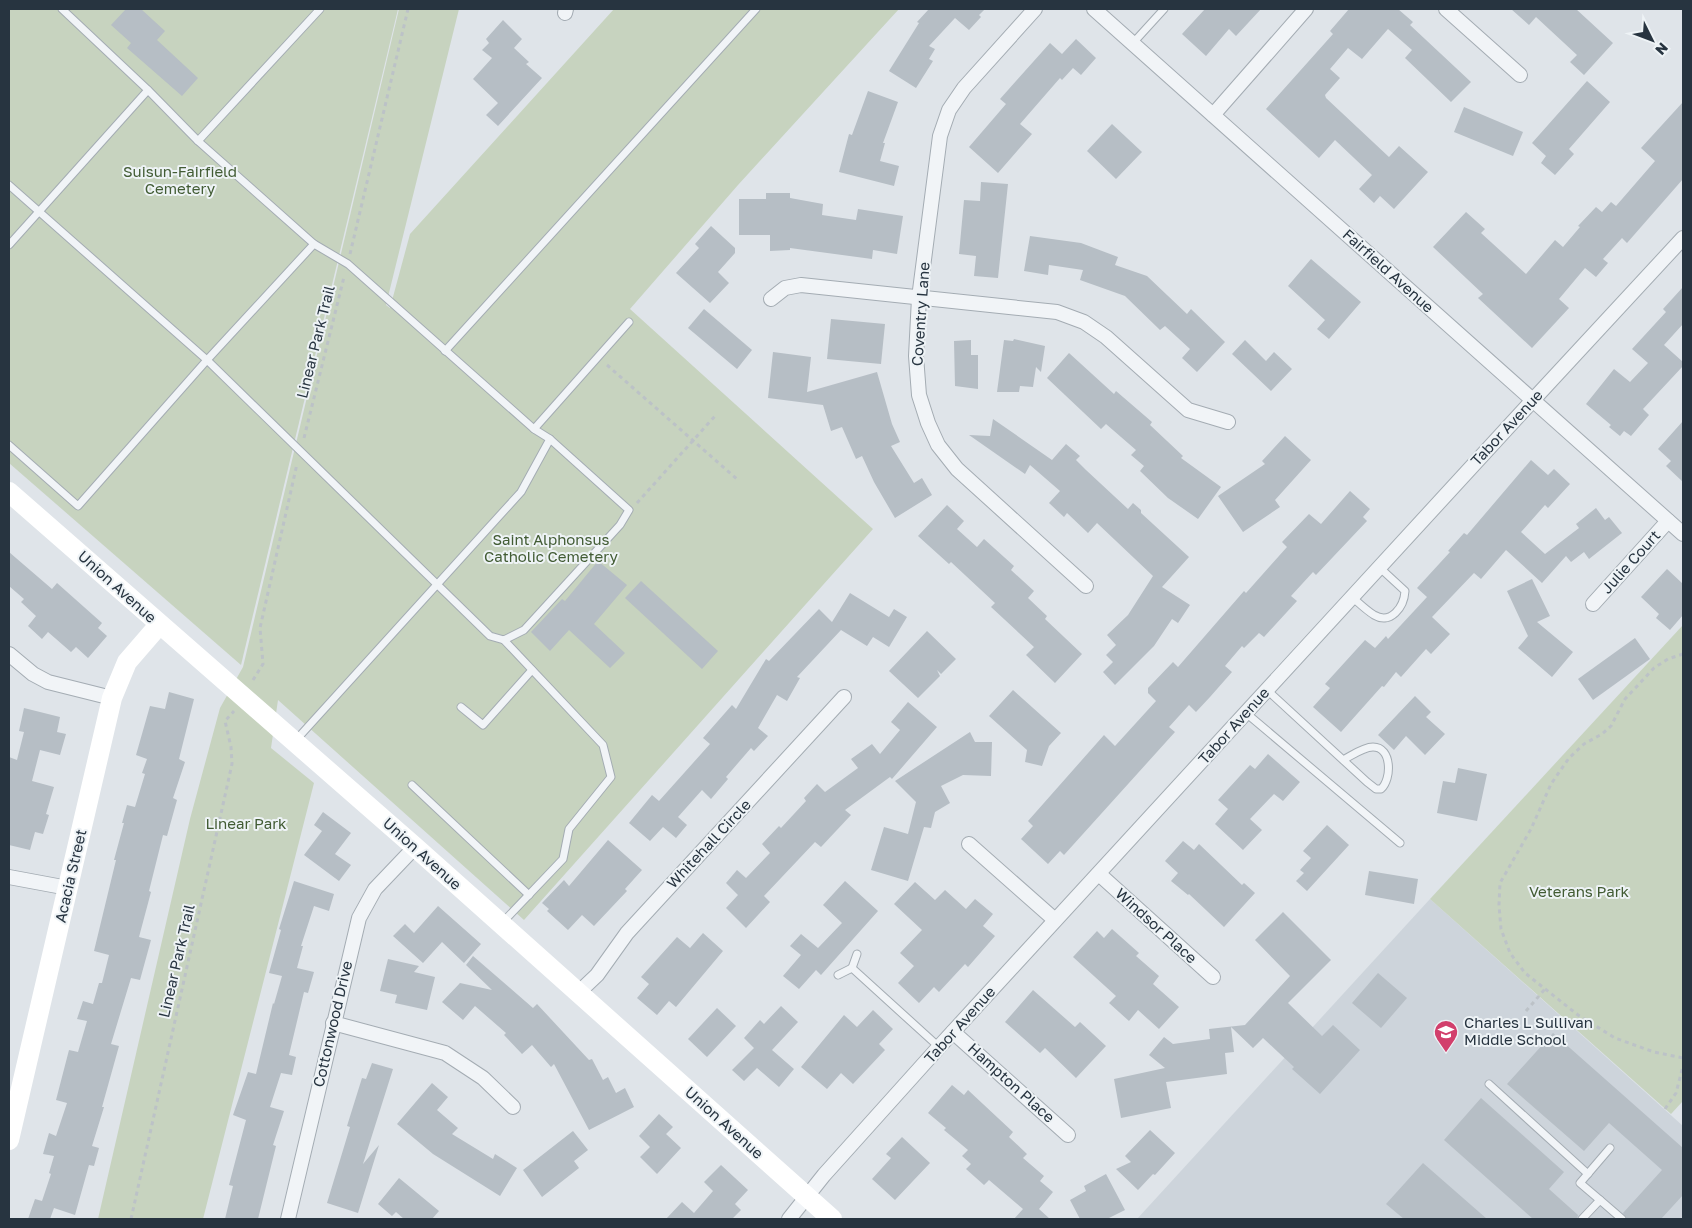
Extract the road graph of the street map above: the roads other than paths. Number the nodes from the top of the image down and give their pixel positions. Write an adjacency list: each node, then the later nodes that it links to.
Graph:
1 (320, 9): 13 (lane)
2 (756, 9): 22 (lane)
3 (1035, 9): 20 (street, Coventry Lane)
4 (1094, 9): 9 (street, Fairfield Avenue)
5 (1164, 9): 9 (lane)
6 (1306, 9): 12 (street)
7 (1446, 9): 10 (street)
8 (66, 10): 11 (lane)
9 (1133, 43): 12 (street, Fairfield Avenue)
10 (1520, 76)
11 (148, 90): 13 (lane); 15 (lane)
12 (1213, 114): 24 (street, Fairfield Avenue)
13 (198, 141): 17 (lane)
14 (9, 185): 15 (lane)
15 (39, 212): 18 (lane); 23 (lane)
16 (1683, 238): 24 (street, Tabor Avenue)
17 (314, 244): 22 (lane); 23 (lane)
18 (9, 245)
19 (771, 298): 20 (street)
20 (919, 298): 25 (street); 34 (street, Coventry Lane)
21 (629, 322): 26 (lane)
22 (445, 351): 26 (lane)
23 (207, 360): 28 (lane); 33 (lane)
24 (1533, 400): 30 (street, Fairfield Avenue); 32 (street, Tabor Avenue)
25 (1228, 422)
26 (534, 429): 27 (lane)
27 (550, 439): 33 (lane); 38 (lane)
28 (9, 444)
29 (9, 492): 37 (street, Union Avenue)
30 (1668, 520): 31 (street, Fairfield Avenue); 36 (street, Julie Court)
31 (1683, 534)
32 (1379, 568): 35 (street, Tabor Avenue); 35 (lane)
33 (438, 584): 38 (lane); 46 (lane)
34 (1086, 586)
35 (1352, 597): 41 (street, Tabor Avenue)
36 (1593, 604)
37 (159, 625): 43 (street, Acacia Street); 46 (street, Union Avenue)
38 (504, 640): 40 (lane)
39 (9, 654): 43 (street)
40 (532, 670): 44 (lane); 55 (lane)
41 (1267, 690): 45 (street, Tabor Avenue); 47 (lane)
42 (844, 697): 62 (street, Whitehall Circle)
43 (112, 698): 54 (street, Acacia Street)
44 (462, 707)
45 (1246, 713): 50 (lane); 52 (street, Tabor Avenue)
46 (295, 742): 51 (street, Union Avenue)
47 (1343, 760): 47 (lane)
48 (412, 785): 55 (lane)
49 (969, 844): 56 (street)
50 (1400, 844)
51 (415, 847): 57 (street, Union Avenue); 63 (street, Cottonwood Drive)
52 (1099, 874): 56 (street, Tabor Avenue); 61 (street, Windsor Place)
53 (9, 877): 54 (street)
54 (68, 888): 69 (street, Acacia Street)
55 (529, 894): 57 (lane)
56 (1055, 920): 64 (street, Tabor Avenue)
57 (501, 924): 62 (street, Union Avenue)
58 (858, 954): 59 (lane)
59 (852, 968): 60 (lane); 65 (lane)
60 (838, 975)
61 (1213, 978)
62 (578, 993): 72 (street, Union Avenue)
63 (333, 1023): 67 (street); 74 (street, Cottonwood Drive)
64 (954, 1032): 65 (street, Tabor Avenue); 68 (street, Hampton Place)
65 (939, 1047): 72 (street, Tabor Avenue)
66 (1489, 1084): 71 (lane)
67 (513, 1107)
68 (1068, 1135)
69 (9, 1140)
70 (1610, 1148): 71 (lane)
71 (1588, 1174): 73 (lane)
72 (807, 1196): 75 (street, Tabor Avenue); 76 (street, Union Avenue)
73 (1600, 1200): 77 (lane); 78 (lane)
74 (288, 1219)
75 (789, 1219)
76 (832, 1219)
77 (1582, 1219)
78 (1622, 1219)

